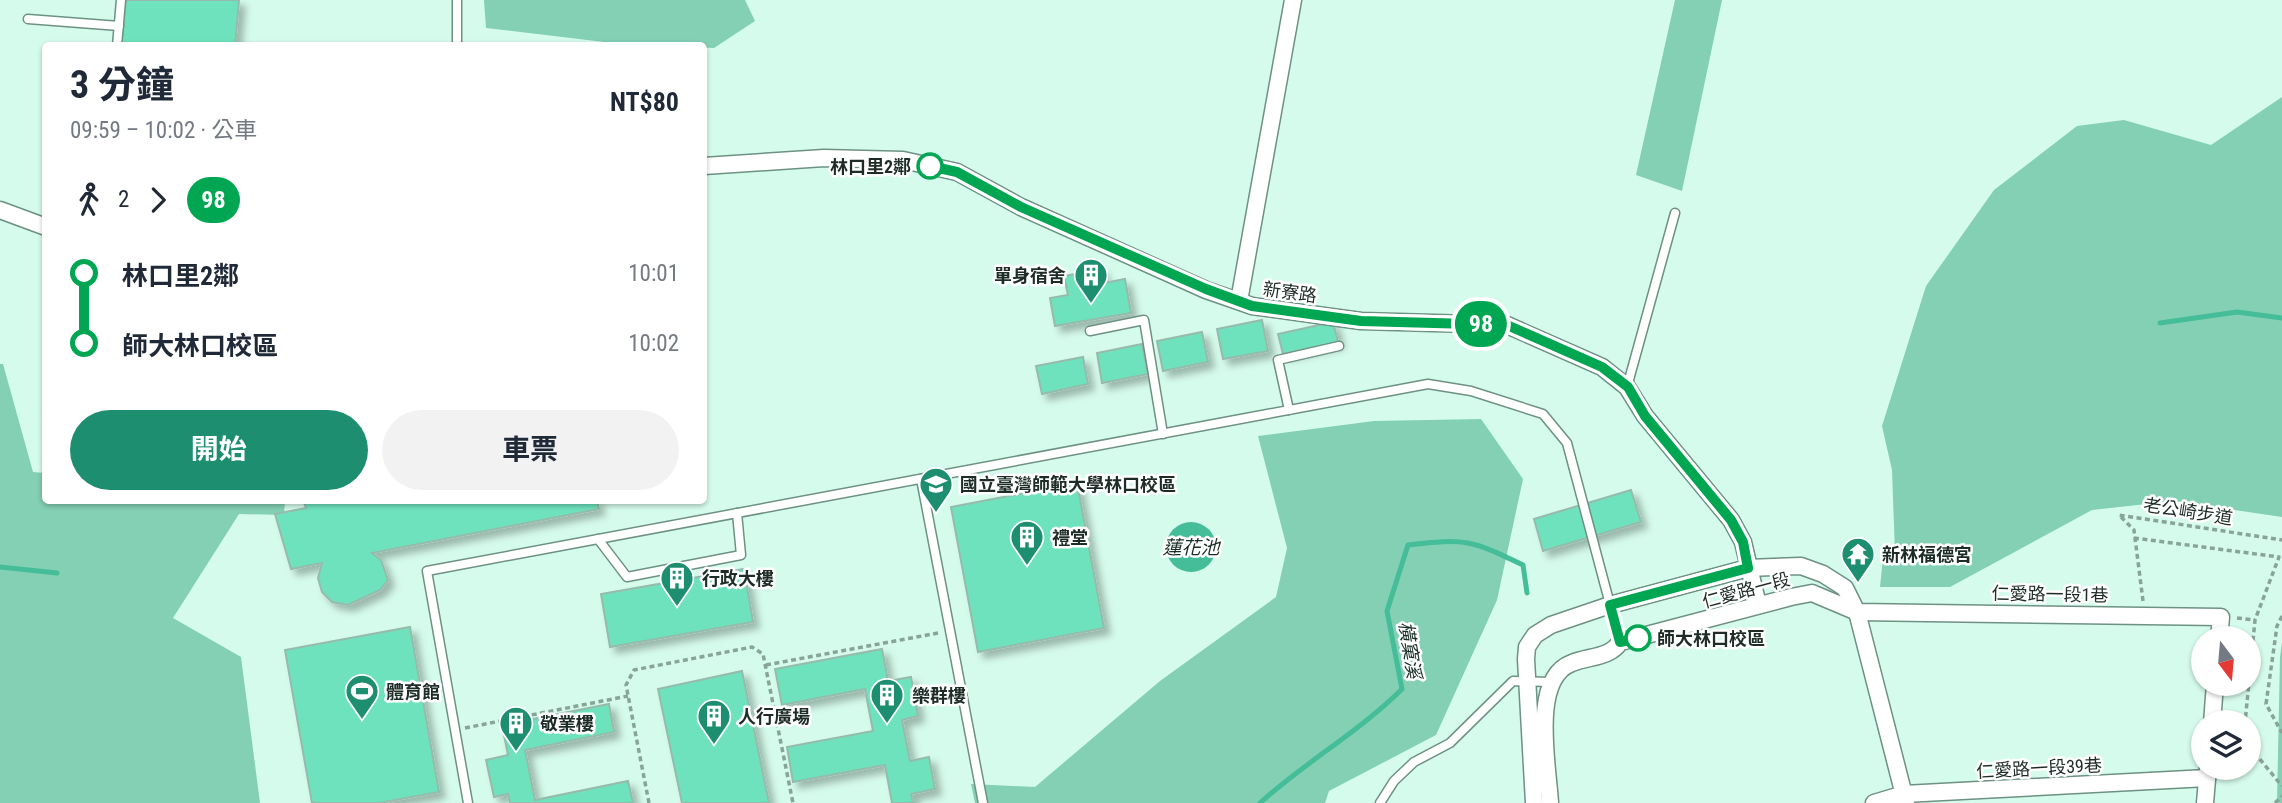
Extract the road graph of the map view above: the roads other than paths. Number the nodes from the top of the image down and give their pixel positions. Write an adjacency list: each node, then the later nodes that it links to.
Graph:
1 (121, 0): 5 (lane)
2 (457, 0): 7 (lane)
3 (1293, 0): 12 (street)
4 (28, 19): 5 (lane)
5 (118, 26): 6 (lane)
6 (117, 42)
7 (457, 42)
8 (707, 166): 12 (street, 新寮路)
9 (0, 210): 11 (street)
10 (1675, 213): 15 (lane)
11 (42, 226)
12 (1239, 302): 15 (street, 新寮路)
13 (1090, 331): 17 (lane)
14 (1339, 346): 16 (lane)
15 (1628, 387): 21 (street, 新寮路)
16 (1289, 410): 17 (lane); 22 (lane)
17 (1163, 434): 18 (lane)
18 (921, 479): 19 (lane); 33 (lane)
19 (737, 513): 20 (lane); 20 (lane)
20 (597, 539): 32 (lane)
21 (1748, 568): 22 (street, 仁愛路一段); 23 (street, 新寮路); 24 (street, 仁愛路一段)
22 (1610, 605): 26 (lane); 27 (street, 仁愛路一段)
23 (1758, 605): 24 (street, 仁愛路一段); 26 (street, 仁愛路一段)
24 (1857, 612): 25 (street, 仁愛路一段1巷); 31 (street)
25 (2220, 626)
26 (1620, 642): 28 (street, 仁愛路一段)
27 (1527, 680): 28 (lane); 34 (lane); 35 (street, 仁愛路一段)
28 (1550, 682): 36 (street)
29 (2191, 774): 31 (street, 仁愛路一段39巷)
30 (2207, 780): 38 (street)
31 (1905, 799): 37 (street, 仁愛路一段39巷)
32 (468, 803)
33 (983, 803)
34 (1380, 803)
35 (1534, 803)
36 (1550, 803)
37 (1874, 803)
38 (2205, 803)

